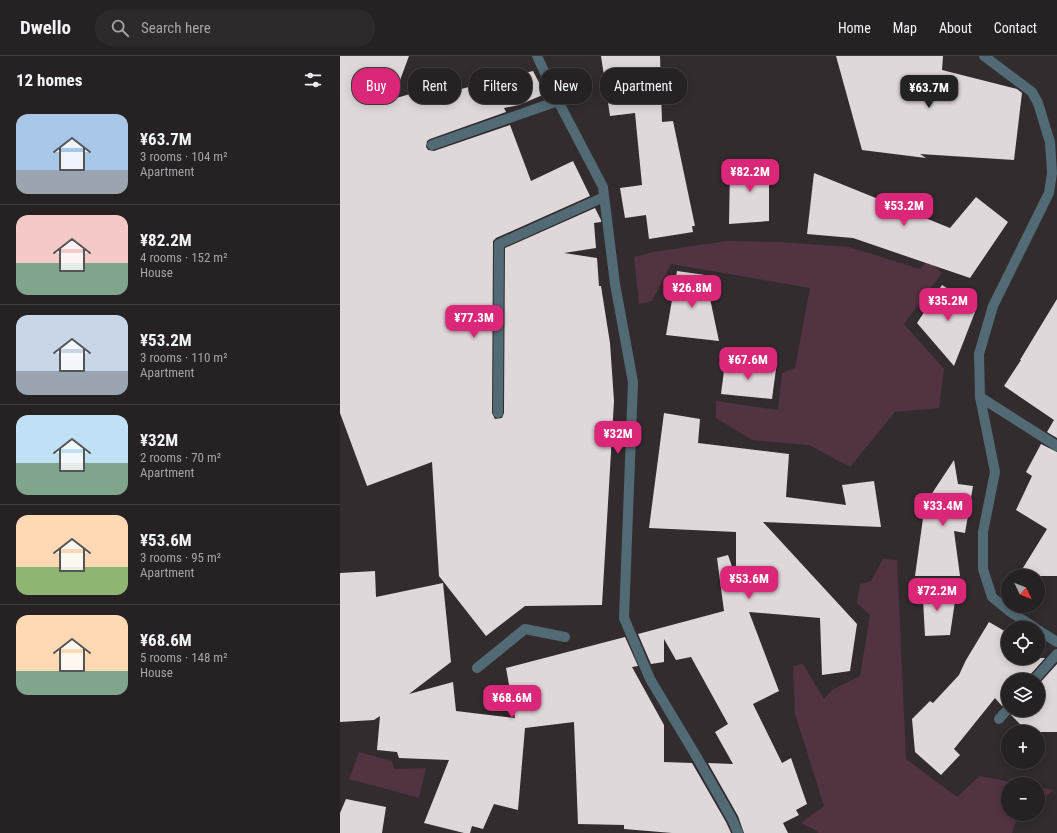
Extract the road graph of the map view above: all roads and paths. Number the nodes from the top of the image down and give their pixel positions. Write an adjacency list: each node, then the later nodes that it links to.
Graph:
1 (537, 56): 3 (street)
2 (984, 56): 7 (street)
3 (543, 68)
4 (549, 104): 6 (street)
5 (560, 104): 8 (street)
6 (432, 145)
7 (1054, 174): 9 (street)
8 (604, 197): 10 (street); 21 (street)
9 (980, 397): 11 (street); 12 (street)
10 (498, 413)
11 (1057, 446)
12 (1024, 621)
13 (1045, 634): 15 (street)
14 (564, 637): 17 (street)
15 (1057, 642)
16 (1057, 654): 18 (street)
17 (477, 668)
18 (1040, 673)
19 (1001, 716): 20 (street)
20 (998, 719)
21 (738, 833)

